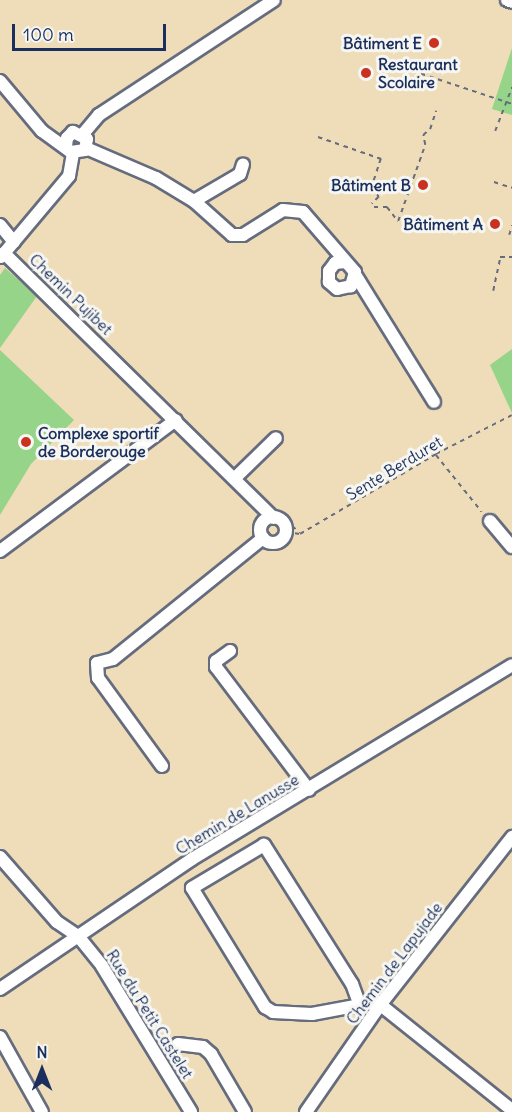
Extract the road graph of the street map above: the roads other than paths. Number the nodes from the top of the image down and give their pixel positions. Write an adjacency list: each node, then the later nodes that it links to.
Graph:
1 (274, 0): 5 (street, Chemin Pujibet)
2 (507, 0): 3 (street)
3 (512, 2)
4 (0, 81): 6 (street)
5 (77, 134): 6 (street); 7 (street); 8 (street, Chemin Pujibet)
6 (50, 135): 8 (street)
7 (86, 148): 8 (street); 10 (street)
8 (70, 150): 12 (street, Chemin Pujibet)
9 (243, 164): 10 (street)
10 (194, 201): 14 (street)
11 (0, 225): 12 (street)
12 (14, 242): 13 (street, Chemin Pujibet)
13 (2, 255): 17 (street, Chemin Pujibet)
14 (346, 262): 15 (street); 15 (street)
15 (356, 276): 16 (street)
16 (434, 402)
17 (176, 420): 19 (street, Chemin Pujibet); 24 (street)
18 (276, 438): 19 (street)
19 (235, 478): 20 (street, Chemin Pujibet)
20 (274, 518): 22 (street); 22 (street, Chemin Pujibet)
21 (490, 521): 23 (street)
22 (263, 538): 27 (street)
23 (512, 547)
24 (0, 551)
25 (230, 651): 28 (street)
26 (512, 665): 28 (street, Chemin de Lanusse)
27 (162, 766)
28 (309, 790): 31 (street, Chemin de Lanusse)
29 (512, 837): 34 (street, Chemin de Lapujade)
30 (0, 857): 31 (street)
31 (78, 936): 32 (street, Chemin de Lanusse); 39 (street, Rue du Petit Castelet)
32 (0, 989)
33 (359, 1003): 33 (street); 34 (street)
34 (380, 1005): 37 (street); 41 (street, Chemin de Lapujade)
35 (0, 1037): 38 (street)
36 (178, 1044): 40 (street)
37 (512, 1110)
38 (42, 1112)
39 (191, 1112)
40 (245, 1112)
41 (306, 1112)

